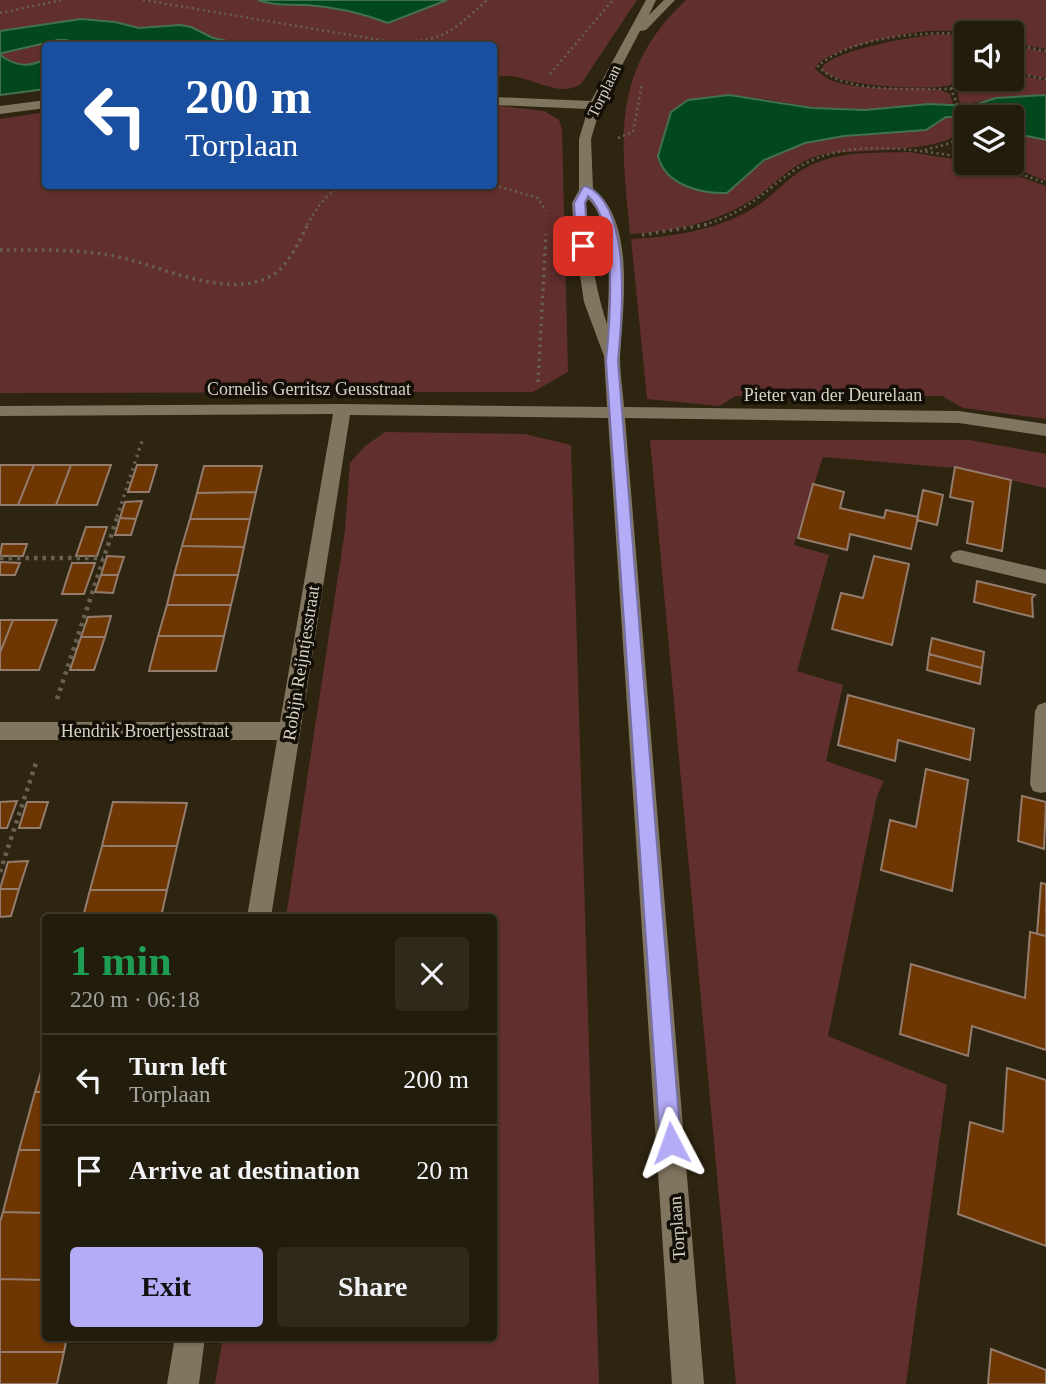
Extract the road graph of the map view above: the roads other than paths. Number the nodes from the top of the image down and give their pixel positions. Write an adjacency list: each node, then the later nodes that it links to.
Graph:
1 (650, 0): 3 (street, Torplaan)
2 (670, 0): 3 (street, Torplaan)
3 (632, 37): 8 (street, Torplaan)
4 (497, 91): 7 (street)
5 (497, 101): 7 (street)
6 (42, 104): 9 (street)
7 (561, 104): 8 (street)
8 (595, 106): 10 (street, Torplaan)
9 (0, 110)
10 (586, 190): 11 (street, Torplaan); 11 (street, Torplaan)
11 (612, 361): 14 (street, Torplaan)
12 (342, 409): 13 (street, Cornelis Gerritsz Geusstraat); 14 (street, Cornelis Gerritsz Geusstraat); 20 (street, Robijn Reijntjesstraat)
13 (0, 411)
14 (618, 414): 15 (street, Pieter van der Deurelaan); 25 (street, Torplaan)
15 (1046, 430)
16 (960, 557): 17 (street)
17 (1046, 577)
18 (1046, 711): 21 (street)
19 (0, 730): 20 (street, Hendrik Broertjesstraat)
20 (290, 731): 22 (street, Robijn Reijntjesstraat)
21 (1041, 784)
22 (260, 914)
23 (189, 1341): 24 (street)
24 (183, 1384)
25 (688, 1384)

